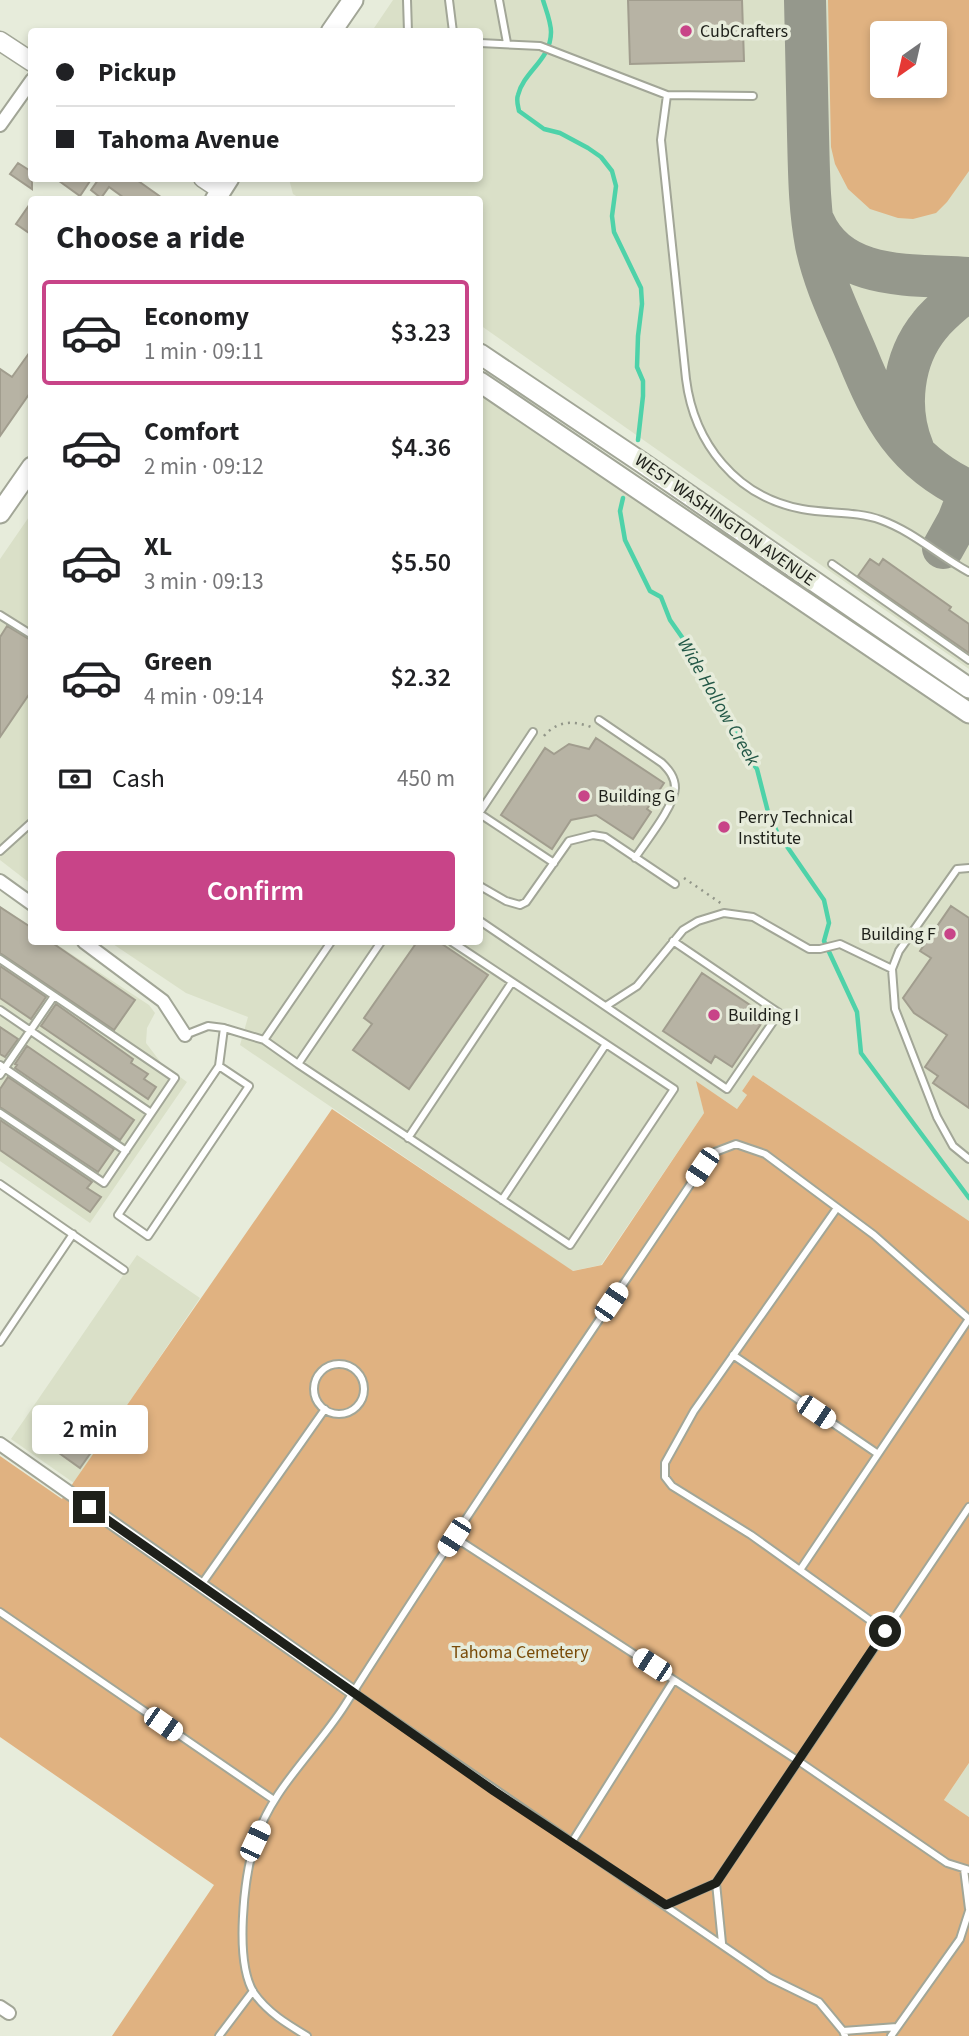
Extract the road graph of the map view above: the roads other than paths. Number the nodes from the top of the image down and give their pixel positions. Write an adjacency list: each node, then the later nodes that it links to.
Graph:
1 (353, 0): 5 (main road)
2 (407, 0): 6 (lane)
3 (449, 0): 7 (lane)
4 (499, 0): 10 (lane)
5 (334, 28)
6 (408, 28)
7 (452, 28)
8 (0, 41): 11 (main road)
9 (483, 43): 10 (lane)
10 (507, 43): 13 (lane)
11 (28, 59)
12 (28, 86): 15 (street)
13 (667, 95): 14 (lane); 23 (lane)
14 (753, 96)
15 (0, 125)
16 (209, 182): 17 (main road)
17 (225, 192)
18 (483, 356): 27 (main road, WEST WASHINGTON AVENUE)
19 (483, 385): 28 (main road, WEST WASHINGTON AVENUE)
20 (28, 473): 21 (main road)
21 (0, 513)
22 (832, 564): 26 (lane)
23 (969, 572)
24 (0, 615): 25 (lane)
25 (28, 632)
26 (969, 660)
27 (969, 688)
28 (969, 712)
29 (599, 720): 35 (lane)
30 (533, 732): 31 (lane)
31 (483, 808)
32 (483, 815): 36 (lane)
33 (28, 826): 34 (lane)
34 (0, 851)
35 (635, 858): 36 (lane); 39 (lane)
36 (554, 863): 40 (lane)
37 (969, 868): 49 (lane)
38 (0, 881): 41 (street)
39 (675, 884)
40 (483, 888)
41 (28, 901)
42 (483, 922): 52 (lane)
43 (673, 941): 49 (lane); 52 (lane); 52 (lane)
44 (88, 945): 56 (street)
45 (329, 945): 57 (lane)
46 (379, 945): 59 (lane)
47 (456, 945): 50 (lane)
48 (0, 959): 51 (lane)
49 (892, 969): 67 (lane)
50 (512, 982): 58 (lane); 65 (lane)
51 (54, 996): 55 (lane); 64 (lane)
52 (606, 1006)
53 (0, 1010): 55 (lane)
54 (224, 1028): 56 (lane); 57 (lane); 60 (lane)
55 (30, 1031): 61 (lane); 64 (lane)
56 (185, 1035)
57 (264, 1040): 59 (lane)
58 (606, 1044): 69 (lane); 69 (lane)
59 (299, 1064): 65 (lane)
60 (219, 1066): 60 (lane)
61 (2, 1067): 62 (lane); 66 (lane)
62 (0, 1075)
63 (0, 1112): 66 (lane)
64 (151, 1113): 66 (lane)
65 (408, 1138): 69 (lane)
66 (126, 1151)
67 (969, 1159)
68 (0, 1184): 71 (lane)
69 (502, 1200)
70 (837, 1208): 73 (lane); 75 (lane); 80 (lane)
71 (73, 1234): 72 (lane); 74 (lane)
72 (124, 1270)
73 (969, 1319): 78 (lane)
74 (0, 1342)
75 (733, 1355): 78 (lane); 81 (lane)
76 (325, 1409): 76 (lane); 82 (lane)
77 (0, 1444): 82 (street)
78 (878, 1454): 81 (lane)
79 (969, 1507): 84 (lane)
80 (454, 1537): 85 (lane); 86 (lane)
81 (800, 1570): 84 (lane)
82 (201, 1585): 86 (street)
83 (0, 1612): 88 (lane)
84 (885, 1631): 87 (lane)
85 (674, 1680): 87 (lane); 89 (lane)
86 (352, 1692): 88 (lane); 89 (lane)
87 (797, 1760): 90 (lane); 91 (lane)
88 (274, 1800): 96 (lane)
89 (572, 1842): 92 (lane)
90 (967, 1869): 93 (lane)
91 (716, 1883): 92 (lane); 95 (lane)
92 (666, 1905): 95 (lane)
93 (969, 1910): 94 (lane)
94 (966, 1926): 97 (lane)
95 (722, 1943): 98 (lane)
96 (253, 1992): 99 (lane); 100 (lane)
97 (897, 2027): 98 (lane); 101 (lane)
98 (844, 2033)
99 (219, 2036)
100 (307, 2036)
101 (891, 2036)

